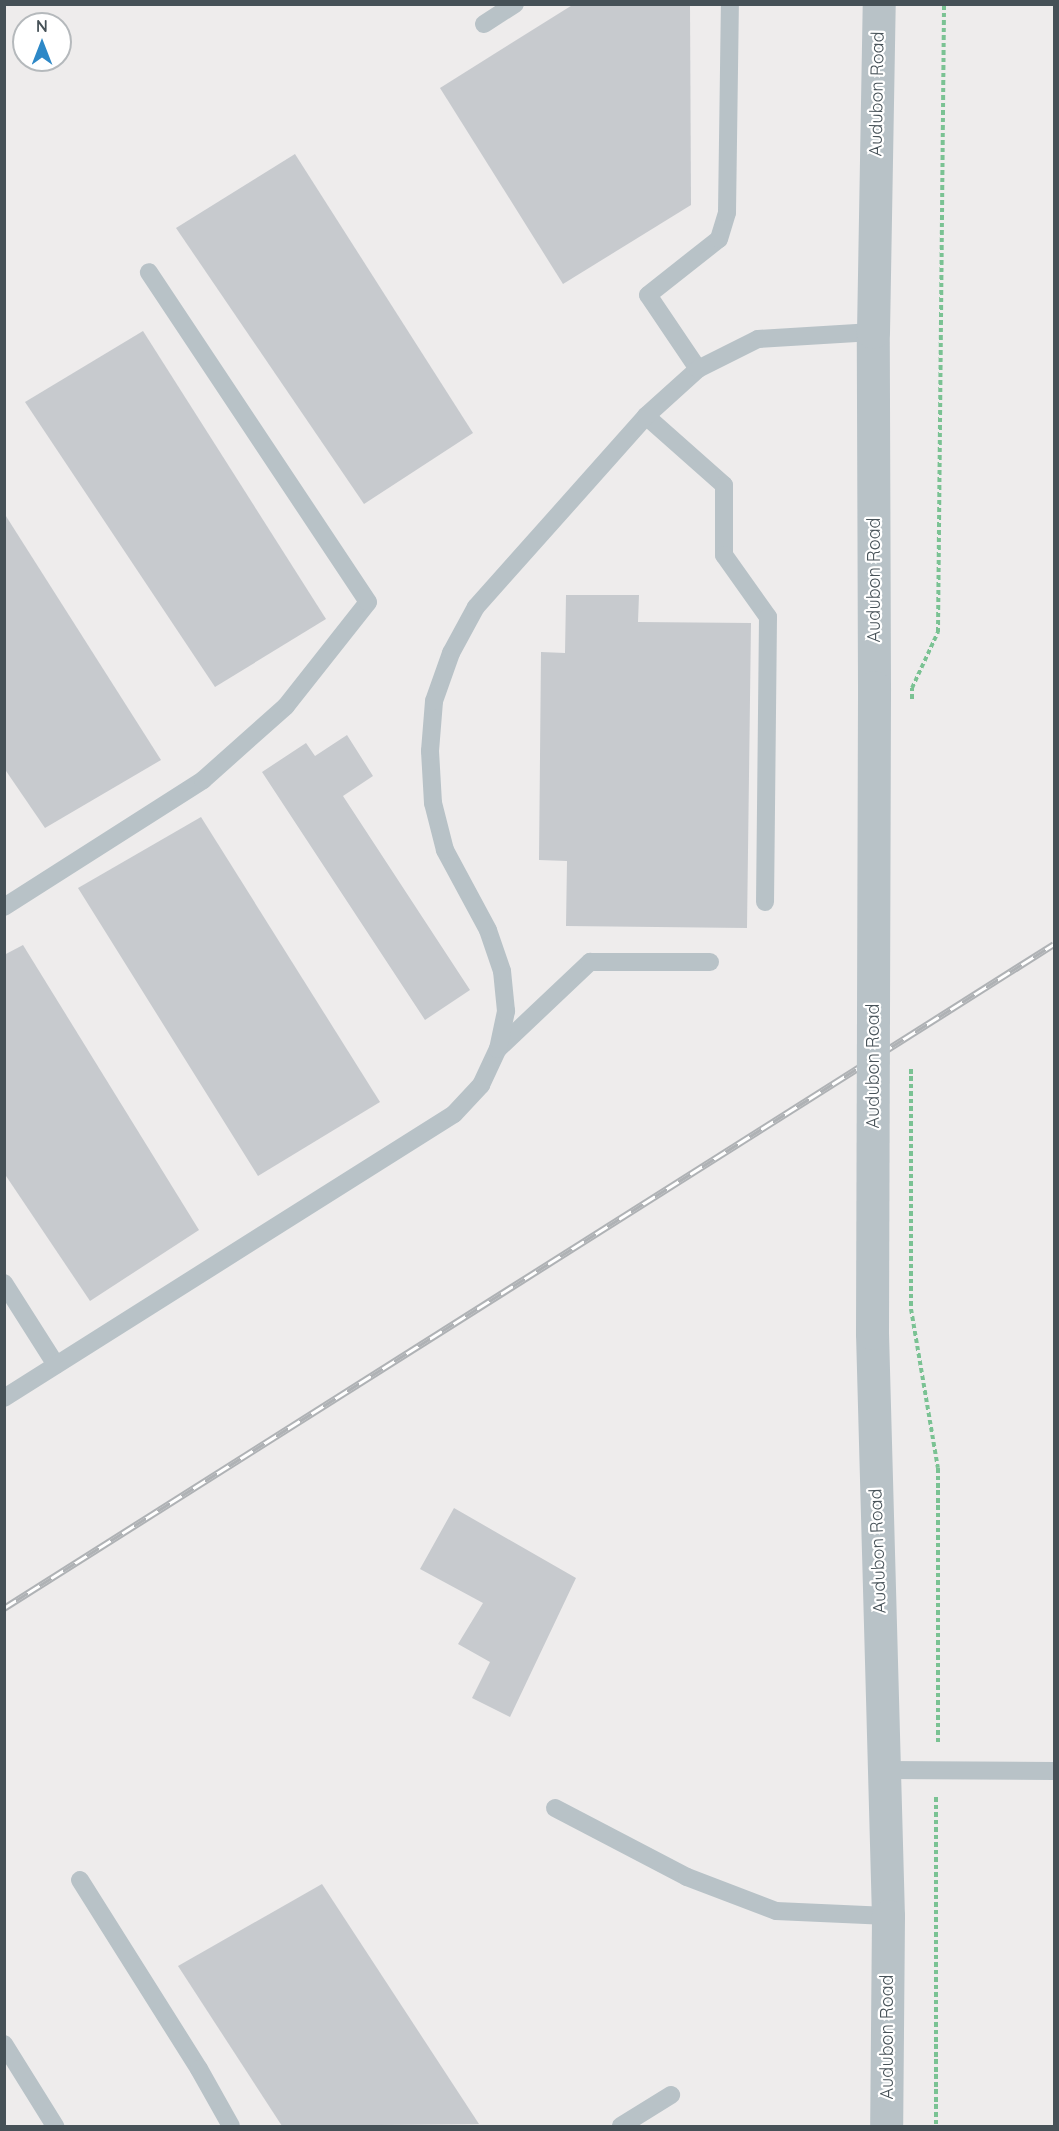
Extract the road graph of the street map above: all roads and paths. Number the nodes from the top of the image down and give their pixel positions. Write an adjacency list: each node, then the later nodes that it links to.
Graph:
1 (515, 4): 5 (lane)
2 (730, 4): 8 (lane)
3 (879, 4): 7 (street, Audubon Road)
4 (944, 4): 10 (path)
5 (484, 24)
6 (149, 273): 12 (lane)
7 (873, 332): 8 (lane); 19 (street, Audubon Road, bridge)
8 (698, 369): 9 (lane)
9 (646, 416): 11 (lane); 14 (lane)
10 (912, 688)
11 (765, 902)
12 (4, 907)
13 (710, 962): 14 (lane)
14 (498, 1049): 17 (lane)
15 (4, 1283): 17 (lane)
16 (911, 1309): 21 (path)
17 (56, 1365): 18 (lane)
18 (4, 1398)
19 (884, 1770): 21 (lane); 24 (street, Audubon Road)
20 (1054, 1771): 21 (lane)
21 (939, 1772): 31 (path)
22 (555, 1808): 24 (lane)
23 (80, 1881): 28 (lane)
24 (888, 1916): 30 (street, Audubon Road)
25 (4, 2044): 27 (lane)
26 (671, 2095): 29 (lane)
27 (55, 2127)
28 (231, 2127)
29 (621, 2127)
30 (886, 2127)
31 (936, 2127)

